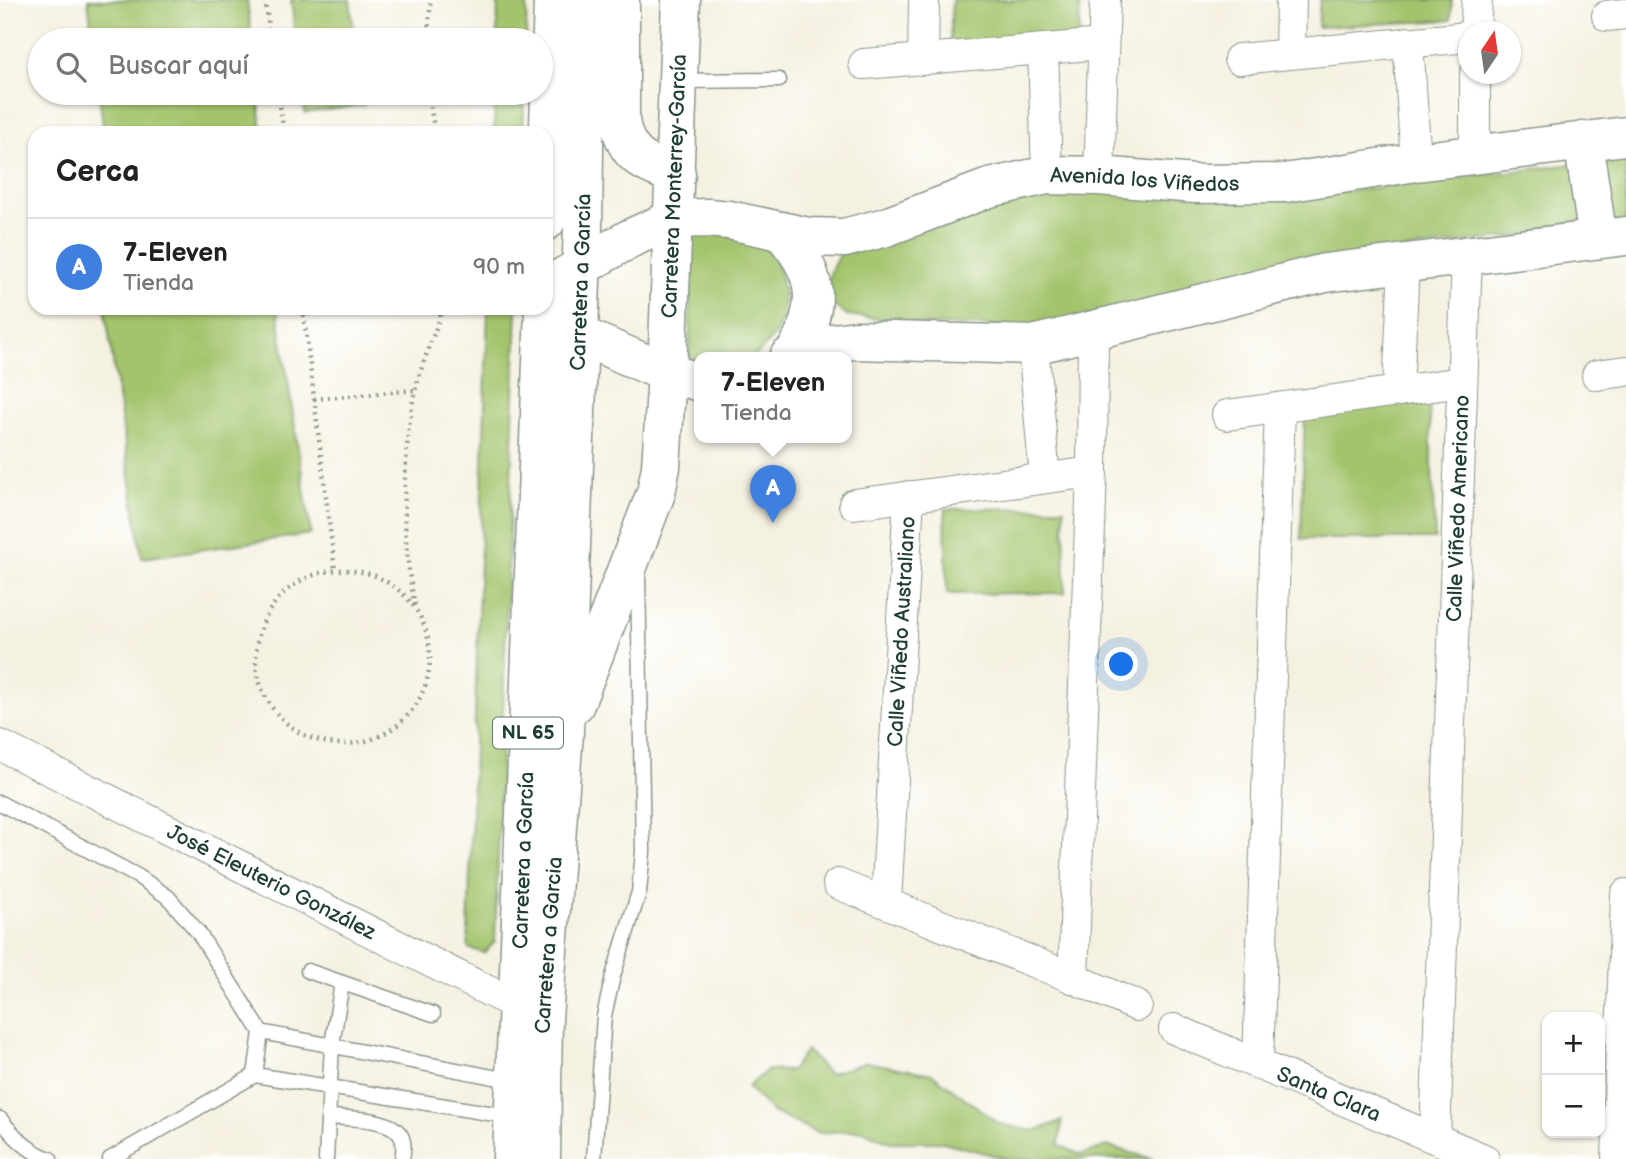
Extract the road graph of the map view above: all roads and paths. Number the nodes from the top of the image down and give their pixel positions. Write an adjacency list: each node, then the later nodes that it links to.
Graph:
1 (265, 0): 12 (path)
2 (431, 0): 13 (path)
3 (553, 0): 14 (street, Carretera a García)
4 (586, 0): 44 (street, Carretera a García / NL 65)
5 (620, 0): 36 (street)
6 (681, 0): 24 (street, Carretera Monterrey-García)
7 (924, 0): 21 (street)
8 (1105, 0): 17 (street)
9 (1291, 0): 19 (street)
10 (1476, 0): 11 (street)
11 (1475, 21)
12 (269, 28)
13 (428, 28)
14 (552, 28)
15 (1458, 38): 16 (street)
16 (1408, 42): 19 (street); 35 (street)
17 (1103, 44): 18 (street); 38 (street)
18 (1043, 49): 21 (street); 37 (street)
19 (1290, 52): 20 (street)
20 (1239, 59)
21 (923, 60): 22 (street)
22 (864, 64)
23 (779, 80): 24 (lane)
24 (679, 81): 36 (street, Carretera Monterrey-García)
25 (1475, 84): 34 (street)
26 (280, 105): 29 (path)
27 (430, 105): 30 (path)
28 (550, 105): 31 (street, Carretera a García)
29 (283, 126)
30 (434, 126)
31 (549, 126)
32 (1626, 136): 33 (street, Avenida los Viñedos)
33 (1583, 141): 34 (street, Avenida los Viñedos); 41 (street)
34 (1475, 155): 35 (street, Avenida los Viñedos)
35 (1416, 162): 38 (street, Avenida los Viñedos)
36 (676, 174): 39 (street, Carretera Monterrey-García)
37 (1047, 175): 38 (street, Avenida los Viñedos); 40 (street, Avenida los Viñedos)
38 (1099, 176)
39 (673, 219): 40 (street, Avenida los Viñedos); 44 (street); 57 (street, Carretera Monterrey-García)
40 (781, 231): 53 (street)
41 (1612, 238): 42 (street)
42 (1467, 255): 43 (street); 58 (street)
43 (1404, 263): 50 (street); 60 (street)
44 (581, 268): 45 (street); 51 (street, Carretera a García / NL 65)
45 (553, 295)
46 (553, 312): 51 (street)
47 (304, 315): 61 (path)
48 (441, 315): 59 (path)
49 (544, 315): 81 (street, Carretera a García / NL 65)
50 (1093, 332): 52 (street); 64 (street)
51 (579, 335): 57 (street); 71 (street, Carretera a García / NL 65)
52 (1033, 345): 54 (street); 65 (street)
53 (793, 352)
54 (802, 352)
55 (1626, 371): 56 (street)
56 (1597, 375)
57 (683, 378): 68 (street, Carretera Monterrey-García)
58 (1462, 382): 60 (street, Calle Viñedo Americano); 92 (street, Calle Viñedo Americano)
59 (416, 390): 61 (path); 70 (path)
60 (1398, 391): 62 (street, Calle Viñedo Americano)
61 (314, 399): 69 (path)
62 (1280, 408): 63 (street, Calle Viñedo Americano); 86 (street)
63 (1227, 415)
64 (1092, 472): 65 (street, Calle Viñedo Australiano); 78 (street)
65 (1045, 478): 66 (street, Calle Viñedo Australiano)
66 (909, 496): 67 (street); 76 (street, Calle Viñedo Australiano)
67 (855, 504)
68 (637, 545): 71 (street, Carretera Monterrey-García); 99 (lane)
69 (335, 570): 70 (path); 70 (path)
70 (415, 607)
71 (564, 732): 81 (street, Carretera a Garcia / NL 65)
72 (0, 745): 81 (street, José Eleuterio González)
73 (0, 803): 84 (lane)
74 (838, 884): 76 (street)
75 (1626, 894): 101 (street)
76 (886, 902): 78 (street)
77 (308, 971): 79 (lane)
78 (1073, 978): 80 (street)
79 (342, 982): 82 (lane); 85 (lane)
80 (1137, 1006)
81 (530, 1012): 89 (street, Carretera a García / NL 65)
82 (433, 1014)
83 (1174, 1029): 86 (street, Santa Clara)
84 (261, 1031): 85 (lane); 87 (lane)
85 (332, 1045): 88 (lane); 89 (lane)
86 (1258, 1063): 92 (street, Santa Clara)
87 (255, 1075): 88 (lane); 94 (lane)
88 (331, 1088): 89 (lane); 90 (lane)
89 (527, 1102): 97 (street, Carretera a García / NL 65); 98 (street, NL 65)
90 (330, 1117): 95 (lane); 96 (lane)
91 (0, 1119): 93 (lane)
92 (1435, 1138): 100 (street, Santa Clara)
93 (50, 1159)
94 (110, 1159)
95 (326, 1159)
96 (402, 1159)
97 (512, 1159)
98 (541, 1159)
99 (594, 1159)
100 (1484, 1159)
101 (1617, 1159)

